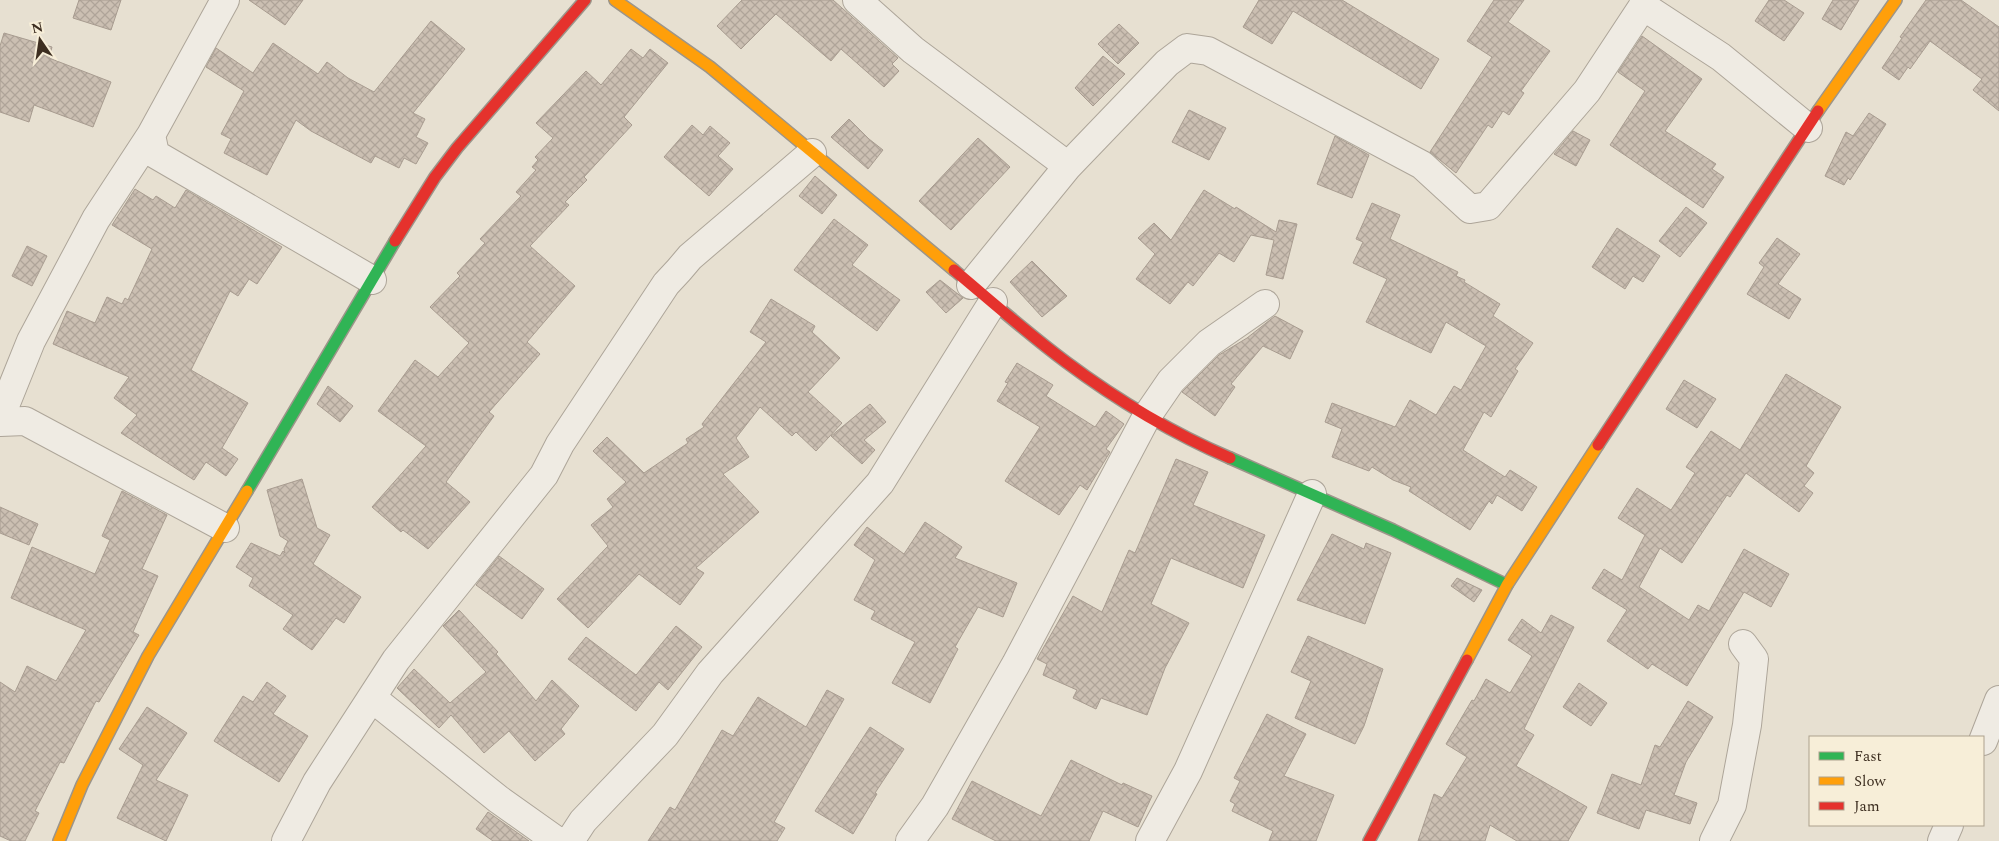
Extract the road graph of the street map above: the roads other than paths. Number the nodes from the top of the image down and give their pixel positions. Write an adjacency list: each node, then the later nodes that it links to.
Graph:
1 (225, 0): 8 (street)
2 (585, 0): 11 (street)
3 (615, 0): 9 (street)
4 (857, 0): 10 (street)
5 (1896, 0): 7 (street)
6 (1644, 3): 7 (street); 10 (street)
7 (1808, 128): 20 (street)
8 (151, 135): 11 (street); 16 (street)
9 (812, 153): 12 (street); 22 (street)
10 (1068, 166): 12 (street)
11 (372, 280): 19 (street)
12 (971, 285): 13 (street)
13 (993, 302): 15 (street); 29 (street)
14 (1265, 304): 15 (street)
15 (1147, 416): 18 (street); 30 (street)
16 (0, 418)
17 (0, 422): 19 (street)
18 (1312, 494): 20 (street); 31 (street)
19 (225, 528): 26 (street)
20 (1506, 585): 32 (street)
21 (1743, 644): 33 (street)
22 (372, 698): 27 (street); 28 (street)
23 (1999, 700): 24 (street)
24 (1984, 738)
25 (1949, 826): 34 (street)
26 (59, 841)
27 (286, 841)
28 (557, 841)
29 (570, 841)
30 (910, 841)
31 (1150, 841)
32 (1369, 841)
33 (1714, 841)
34 (1942, 841)

